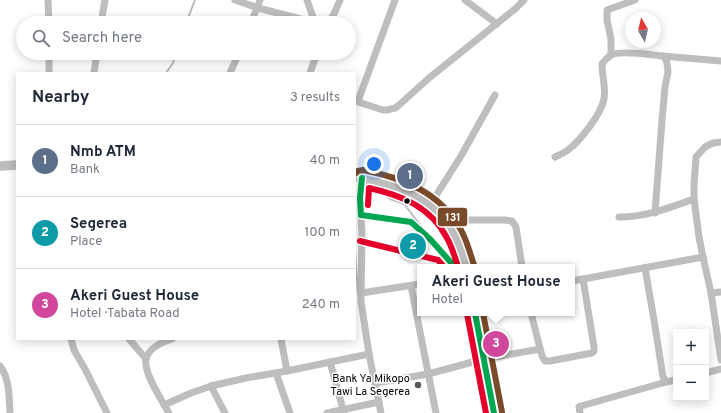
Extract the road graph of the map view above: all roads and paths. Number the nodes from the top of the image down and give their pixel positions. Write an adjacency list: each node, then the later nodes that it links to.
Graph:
1 (48, 0): 12 (street)
2 (106, 0): 13 (street)
3 (235, 0): 11 (street)
4 (260, 0): 11 (street)
5 (307, 0): 16 (street)
6 (340, 0): 17 (street)
7 (395, 0): 31 (street)
8 (465, 0): 18 (street)
9 (524, 0): 18 (street)
10 (635, 0): 19 (street)
11 (258, 8): 14 (street); 15 (street)
12 (49, 16)
13 (103, 16)
14 (254, 16)
15 (288, 16)
16 (313, 16)
17 (333, 16)
18 (497, 24): 31 (street)
19 (611, 55): 20 (street); 33 (street)
20 (663, 56): 25 (street); 39 (street)
21 (49, 60): 26 (street)
22 (96, 60): 27 (street)
23 (236, 60): 28 (street)
24 (315, 60): 29 (street)
25 (721, 61)
26 (49, 72)
27 (94, 72)
28 (230, 72)
29 (310, 72)
30 (495, 95): 38 (street)
31 (356, 101)
32 (721, 142): 37 (street)
33 (555, 157)
34 (0, 166): 35 (main road)
35 (16, 166)
36 (358, 177): 38 (main road); 42 (street)
37 (694, 199): 39 (street); 43 (street)
38 (430, 205): 41 (main road)
39 (655, 213): 40 (street)
40 (619, 217)
41 (444, 218): 44 (main road); 45 (street)
42 (358, 244): 52 (street)
43 (703, 257): 46 (street); 53 (street)
44 (465, 264)
45 (522, 264)
46 (644, 268): 47 (street); 74 (street)
47 (583, 279): 48 (street); 61 (street)
48 (575, 281)
49 (417, 285): 50 (street)
50 (411, 286): 52 (street); 72 (street)
51 (721, 292): 53 (street)
52 (361, 293): 54 (street)
53 (711, 293): 65 (street)
54 (358, 302): 62 (street)
55 (476, 316): 64 (main road)
56 (532, 316): 61 (street)
57 (70, 340): 81 (street)
58 (130, 340): 63 (street)
59 (170, 340): 63 (street)
60 (281, 340): 69 (street)
61 (540, 348): 64 (street)
62 (369, 354): 66 (street); 75 (street)
63 (146, 359): 78 (street)
64 (484, 359): 72 (street); 88 (main road)
65 (721, 360)
66 (330, 362): 69 (street); 79 (street)
67 (0, 366): 80 (street)
68 (721, 369): 70 (street)
69 (287, 371): 71 (street)
70 (709, 372)
71 (276, 373): 76 (street); 84 (street)
72 (428, 374): 75 (street); 87 (street)
73 (673, 381): 74 (street)
74 (666, 382): 89 (street)
75 (376, 383): 77 (street)
76 (211, 386): 78 (street); 83 (street)
77 (379, 402): 79 (street); 86 (street)
78 (164, 405): 82 (street)
79 (344, 411): 85 (street)
80 (10, 413)
81 (107, 413)
82 (169, 413)
83 (225, 413)
84 (290, 413)
85 (327, 413)
86 (382, 413)
87 (436, 413)
88 (494, 413)
89 (580, 413)

